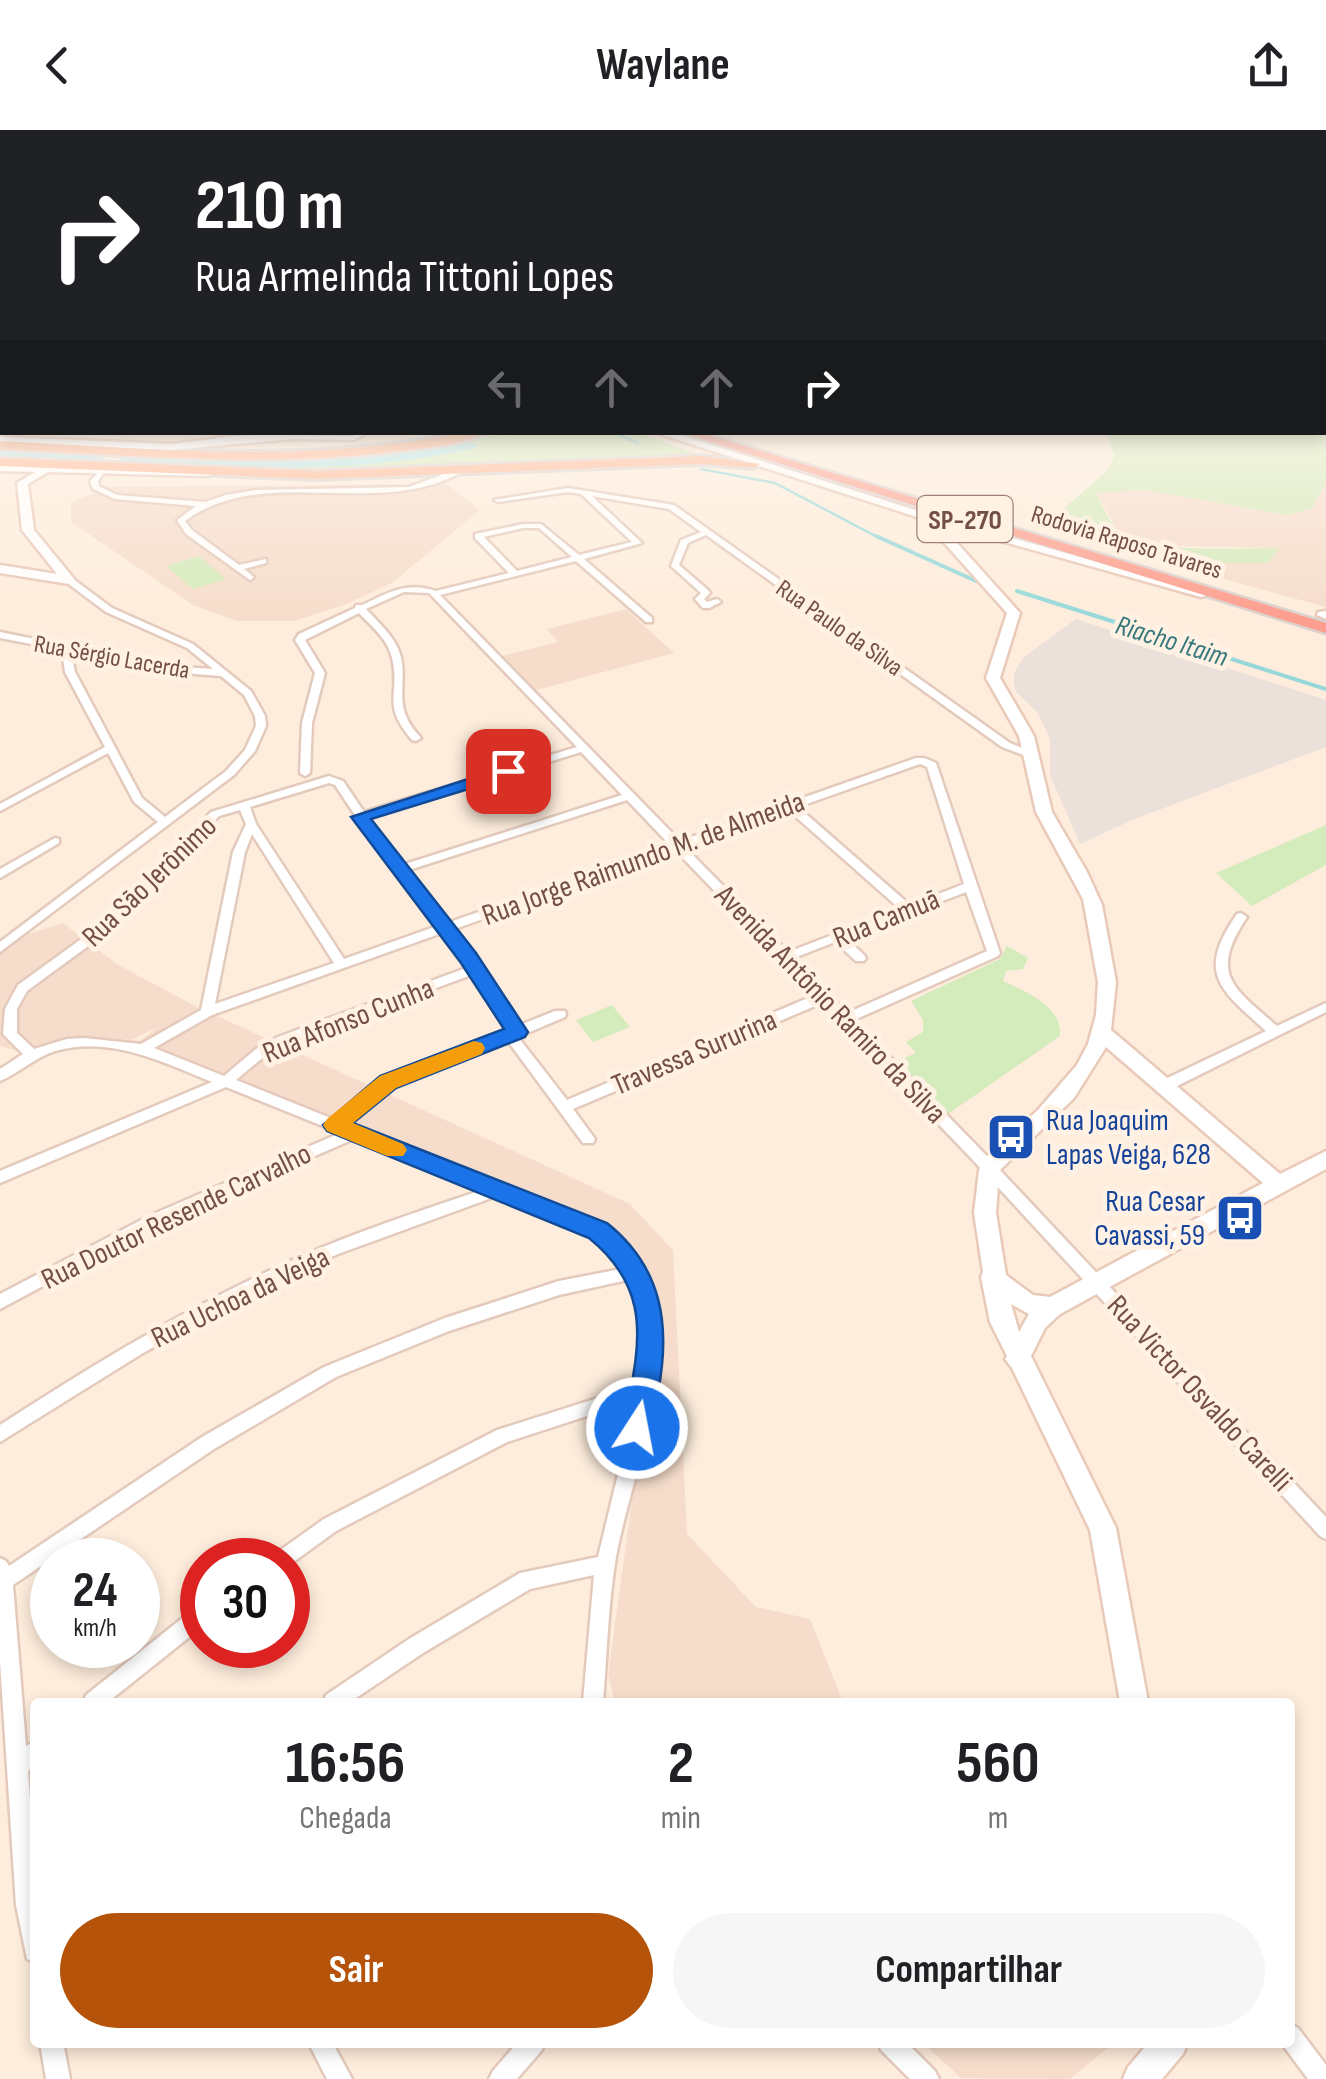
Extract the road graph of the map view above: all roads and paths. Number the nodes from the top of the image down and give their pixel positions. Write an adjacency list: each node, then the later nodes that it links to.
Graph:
1 (73, 439): 11 (main road)
2 (89, 439): 13 (main road)
3 (230, 439): 16 (main road)
4 (290, 439): 15 (main road)
5 (429, 439): 14 (highway)
6 (443, 439): 14 (highway)
7 (680, 439): 17 (main road)
8 (707, 439): 42 (highway, Rodovia Raposo Tavares / SP-270)
9 (731, 439): 22 (highway, Rodovia Raposo Tavares / SP-270)
10 (755, 439): 22 (highway)
11 (61, 442): 12 (main road); 13 (main road)
12 (5, 443): 16 (highway)
13 (83, 444): 16 (main road)
14 (381, 450): 15 (highway)
15 (296, 454): 16 (highway)
16 (112, 458): 18 (highway); 19 (main road); 21 (highway); 27 (street)
17 (754, 464): 20 (highway); 28 (main road)
18 (0, 467): 19 (main road); 25 (main road)
19 (47, 470): 25 (main road)
20 (460, 471): 21 (highway); 23 (street)
21 (389, 474): 23 (street)
22 (874, 484): 44 (highway, Rodovia Raposo Tavares / SP-270)
23 (391, 490): 27 (street)
24 (584, 492): 26 (street, Rua Paulo da Silva); 30 (street, Rua Paulo da Silva); 33 (street)
25 (25, 498): 39 (main road)
26 (498, 500)
27 (206, 504): 35 (street)
28 (928, 517): 29 (main road); 32 (main road)
29 (968, 528): 32 (main road); 42 (main road)
30 (704, 531): 31 (street); 40 (street); 52 (street, Rua Paulo da Silva)
31 (669, 537)
32 (948, 538): 52 (main road)
33 (580, 558): 37 (street); 37 (street); 45 (street)
34 (262, 561): 35 (street)
35 (238, 568): 38 (street)
36 (0, 569): 39 (main road)
37 (515, 574): 41 (street)
38 (250, 576)
39 (69, 580): 48 (street)
40 (706, 593)
41 (434, 594): 43 (street, Avenida Antônio Ramiro da Silva); 51 (street, Avenida Antônio Ramiro da Silva)
42 (1246, 603): 44 (highway, Rodovia Raposo Tavares / SP-270)
43 (359, 607): 49 (street); 54 (street)
44 (1325, 618)
45 (649, 620)
46 (0, 635): 47 (street, Rua Sérgio Lacerda)
47 (66, 649): 48 (street, Rua Sérgio Lacerda); 50 (street)
48 (225, 674): 60 (street)
49 (416, 738)
50 (110, 748): 58 (street); 60 (street)
51 (582, 748): 55 (street, Avenida Antônio Ramiro da Silva); 59 (street)
52 (1031, 756): 83 (main road)
53 (923, 760): 57 (street, Rua Jorge Raimundo M. de Almeida); 66 (street, Rua Camuã)
54 (305, 773)
55 (629, 796): 63 (street, Avenida Antônio Ramiro da Silva); 64 (street)
56 (243, 804): 59 (street); 61 (street); 85 (street, Rua São Jerônimo)
57 (790, 806): 63 (street, Rua Jorge Raimundo M. de Almeida); 67 (street)
58 (0, 808)
59 (360, 817): 64 (street)
60 (163, 821): 71 (street)
61 (251, 824): 74 (street); 78 (street)
62 (55, 841): 65 (street)
63 (679, 847): 69 (street, Rua Jorge Raimundo M. de Almeida); 72 (street, Avenida Antônio Ramiro da Silva)
64 (398, 870): 69 (street)
65 (0, 874)
66 (970, 886): 67 (street, Rua Camuã); 80 (street)
67 (908, 909): 70 (street, Rua Camuã)
68 (1241, 917): 81 (street)
69 (444, 928): 74 (street, Rua Jorge Raimundo M. de Almeida); 75 (street)
70 (838, 938): 72 (street, Rua Camuã); 73 (street)
71 (0, 948)
72 (786, 956): 76 (street, Avenida Antônio Ramiro da Silva)
73 (860, 958)
74 (342, 965): 78 (street, Rua Jorge Raimundo M. de Almeida)
75 (476, 969): 82 (street); 89 (street, Rua Afonso Cunha)
76 (824, 997): 80 (street, Avenida Antônio Ramiro da Silva); 91 (street, Travessa Sururina)
77 (1326, 1007): 81 (street)
78 (207, 1012): 84 (street, Rua Jorge Raimundo M. de Almeida)
79 (560, 1014): 82 (street)
80 (844, 1018): 96 (street, Avenida Antônio Ramiro da Silva)
81 (1276, 1032): 90 (street)
82 (514, 1033): 91 (street); 92 (street)
83 (1103, 1034): 86 (main road); 87 (main road)
84 (143, 1049): 85 (street); 89 (street)
85 (30, 1053): 88 (street)
86 (1131, 1058): 87 (main road); 90 (main road)
87 (1092, 1059): 96 (main road)
88 (0, 1076)
89 (225, 1082): 92 (street); 97 (street, Rua Afonso Cunha)
90 (1164, 1086): 98 (main road)
91 (564, 1108): 94 (street)
92 (335, 1125): 93 (street)
93 (353, 1133): 99 (street); 103 (street, Rua Doutor Resende Carvalho)
94 (588, 1138)
95 (1326, 1159): 98 (main road)
96 (989, 1170): 101 (main road); 102 (street, Rua Victor Osvaldo Carelli)
97 (0, 1177)
98 (1280, 1185): 102 (main road)
99 (495, 1191): 100 (street); 107 (street, Rua Uchoa da Veiga)
100 (637, 1272): 106 (street); 111 (street)
101 (992, 1277): 104 (main road); 105 (main road)
102 (1099, 1284): 104 (main road); 108 (street, Rua Victor Osvaldo Carelli)
103 (0, 1302)
104 (1052, 1307): 105 (main road)
105 (1017, 1359): 116 (main road)
106 (644, 1390): 109 (street); 110 (street)
107 (0, 1434)
108 (1326, 1530)
109 (310, 1539)
110 (606, 1564): 114 (street); 115 (street)
111 (1, 1577): 118 (street)
112 (180, 1633): 113 (street)
113 (98, 1698)
114 (339, 1698)
115 (593, 1698)
116 (1133, 1698)
117 (30, 1755): 118 (street)
118 (18, 1766): 119 (street)
119 (30, 1922)
120 (1295, 2043): 131 (street)
121 (52, 2048): 126 (street)
122 (322, 2048): 127 (street)
123 (529, 2048): 128 (street)
124 (895, 2048): 129 (street)
125 (1166, 2048): 130 (main road)
126 (58, 2079)
127 (340, 2079)
128 (501, 2079)
129 (928, 2079)
130 (1140, 2079)
131 (1322, 2079)

